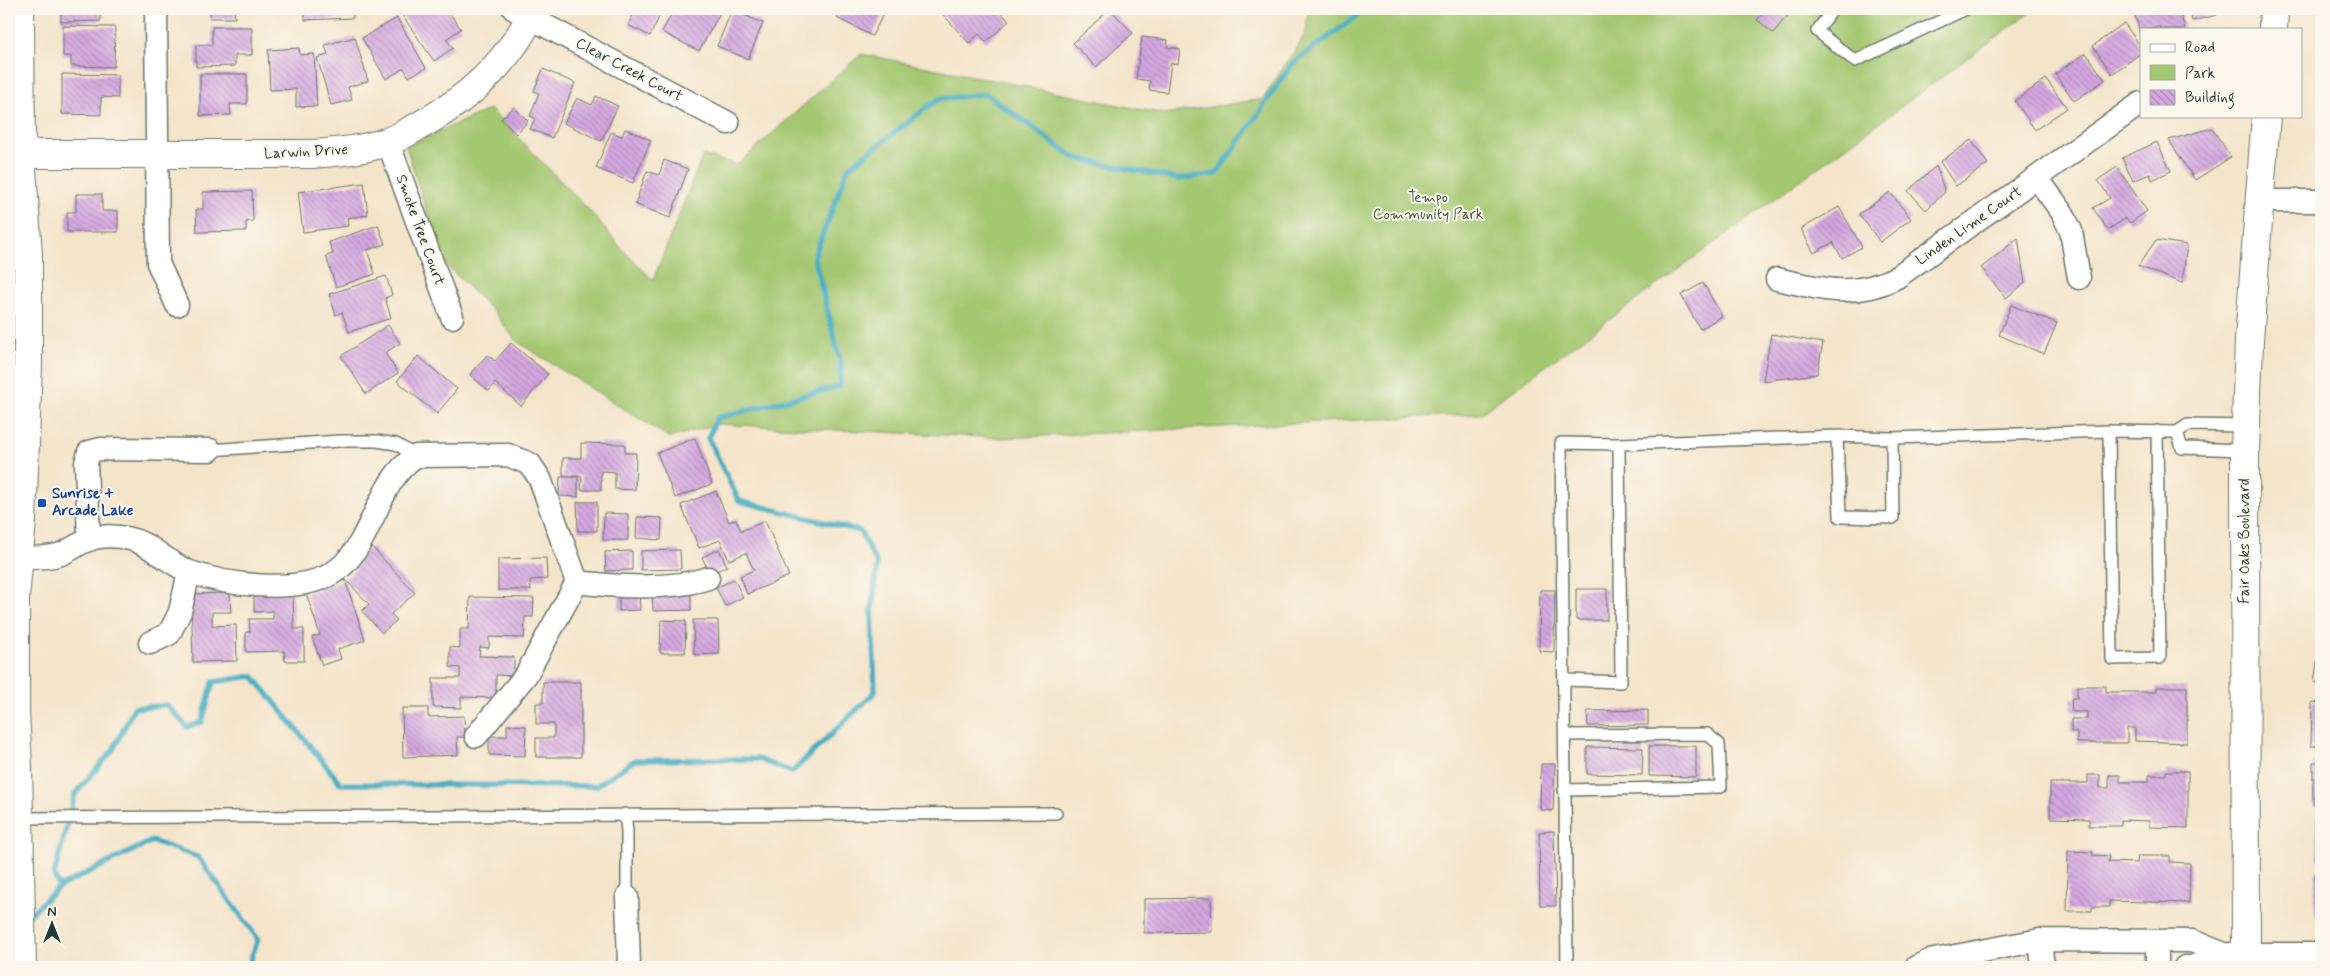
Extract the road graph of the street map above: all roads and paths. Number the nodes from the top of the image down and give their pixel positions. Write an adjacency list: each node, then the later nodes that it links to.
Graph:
1 (20, 9): 12 (main road)
2 (156, 9): 13 (street)
3 (1833, 9): 4 (lane)
4 (1966, 9)
5 (2274, 9): 7 (main road)
6 (526, 12): 10 (street, Clear Creek Court); 11 (main road, Larwin Drive)
7 (2273, 28)
8 (2140, 104): 14 (street, Linden Lime Court)
9 (2266, 118): 15 (main road, Fair Oaks Boulevard)
10 (728, 123)
11 (388, 142): 13 (main road, Larwin Drive); 22 (street, Smoke Tree Court)
12 (21, 154): 13 (main road, Larwin Drive); 18 (main road)
13 (157, 154): 21 (street)
14 (2036, 178): 19 (street); 20 (street, Linden Lime Court)
15 (2260, 201): 16 (street); 28 (main road, Fair Oaks Boulevard)
16 (2321, 201)
17 (9, 241): 18 (main road)
18 (28, 268): 33 (main road)
19 (2079, 278)
20 (1777, 280)
21 (177, 305)
22 (452, 317)
23 (2109, 431): 24 (lane); 24 (lane); 27 (lane)
24 (2158, 431): 25 (lane)
25 (2177, 432): 28 (lane); 28 (lane)
26 (1837, 436): 27 (lane); 27 (lane); 29 (lane)
27 (1892, 438)
28 (2245, 438): 50 (main road, Fair Oaks Boulevard)
29 (1619, 444): 38 (lane); 38 (lane)
30 (210, 450): 31 (lane); 32 (street)
31 (416, 456): 34 (street); 36 (street)
32 (89, 539): 33 (street); 34 (street)
33 (13, 559): 44 (main road)
34 (189, 572): 37 (street)
35 (708, 578): 36 (street)
36 (577, 582): 40 (street)
37 (150, 643)
38 (1565, 680): 39 (lane)
39 (1565, 735): 41 (lane); 41 (lane)
40 (476, 736)
41 (1564, 790): 52 (lane)
42 (1056, 813): 43 (lane)
43 (625, 814): 44 (lane); 45 (lane)
44 (20, 818): 49 (main road)
45 (627, 897): 51 (street)
46 (2040, 940): 47 (street); 53 (street); 54 (street)
47 (2158, 941): 50 (street); 55 (street)
48 (2321, 954): 50 (street)
49 (22, 956)
50 (2239, 958): 56 (street)
51 (629, 967)
52 (1567, 967)
53 (1916, 967)
54 (2043, 967)
55 (2157, 967)
56 (2185, 967)

